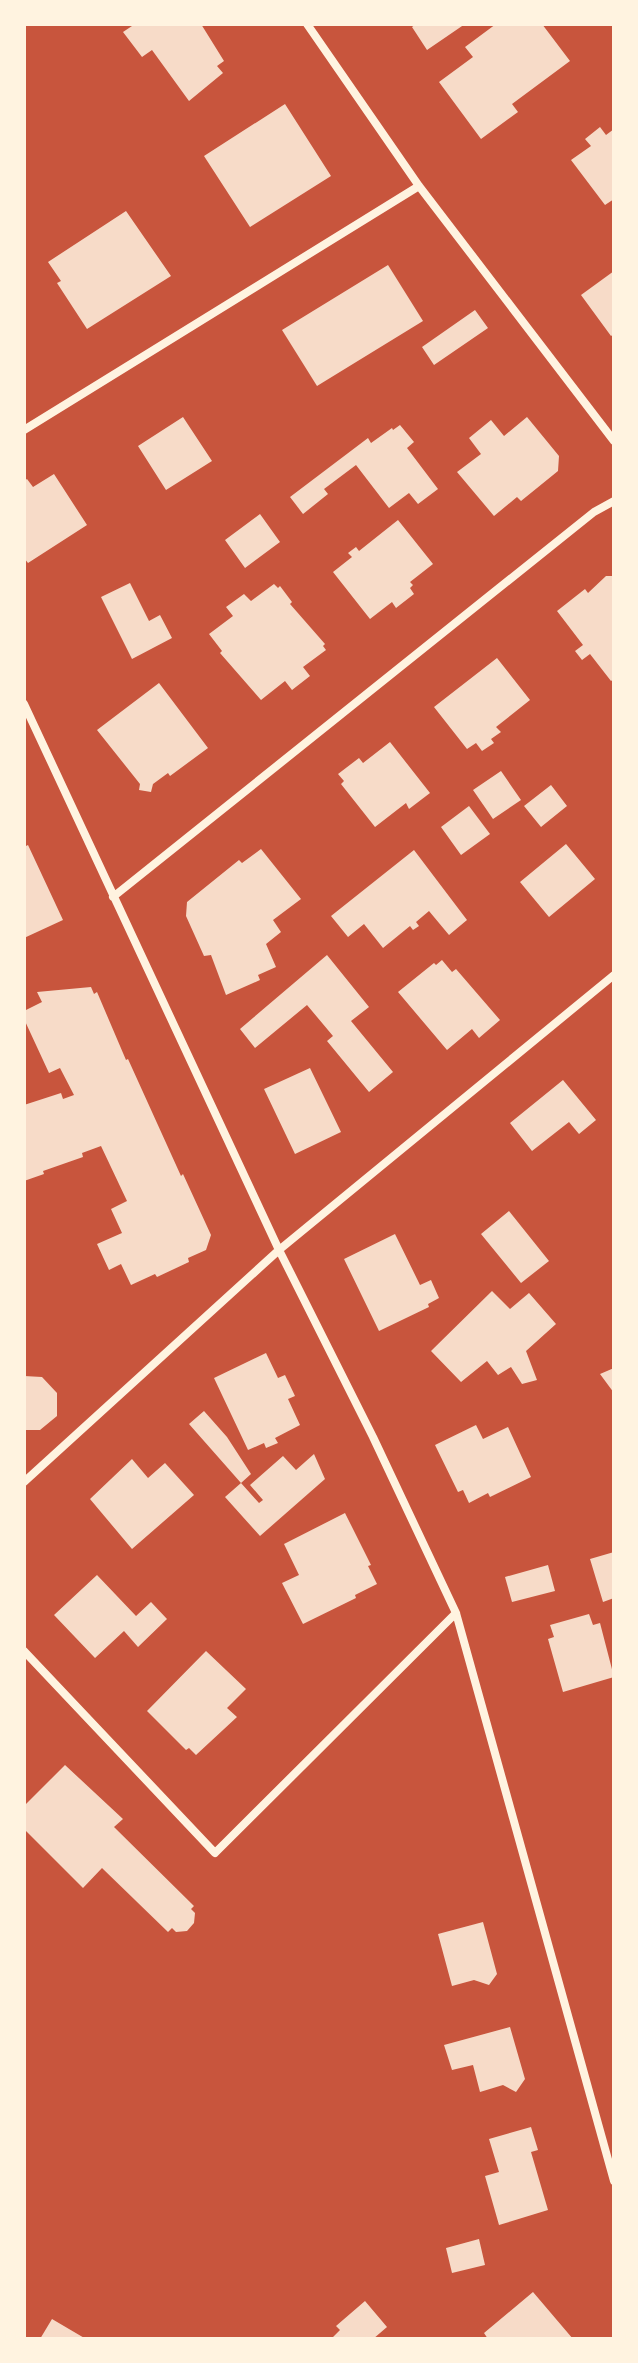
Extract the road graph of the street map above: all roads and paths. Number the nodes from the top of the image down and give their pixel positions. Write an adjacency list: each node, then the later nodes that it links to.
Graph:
1 (307, 24): 2 (street)
2 (419, 186): 3 (street); 4 (street)
3 (24, 430)
4 (614, 441)
5 (614, 501): 7 (street)
6 (24, 704): 7 (street)
7 (113, 897): 9 (street)
8 (614, 975): 9 (street)
9 (279, 1250): 10 (street); 11 (street)
10 (24, 1482)
11 (456, 1613): 12 (street); 13 (street)
12 (24, 1651)
13 (614, 2181)

